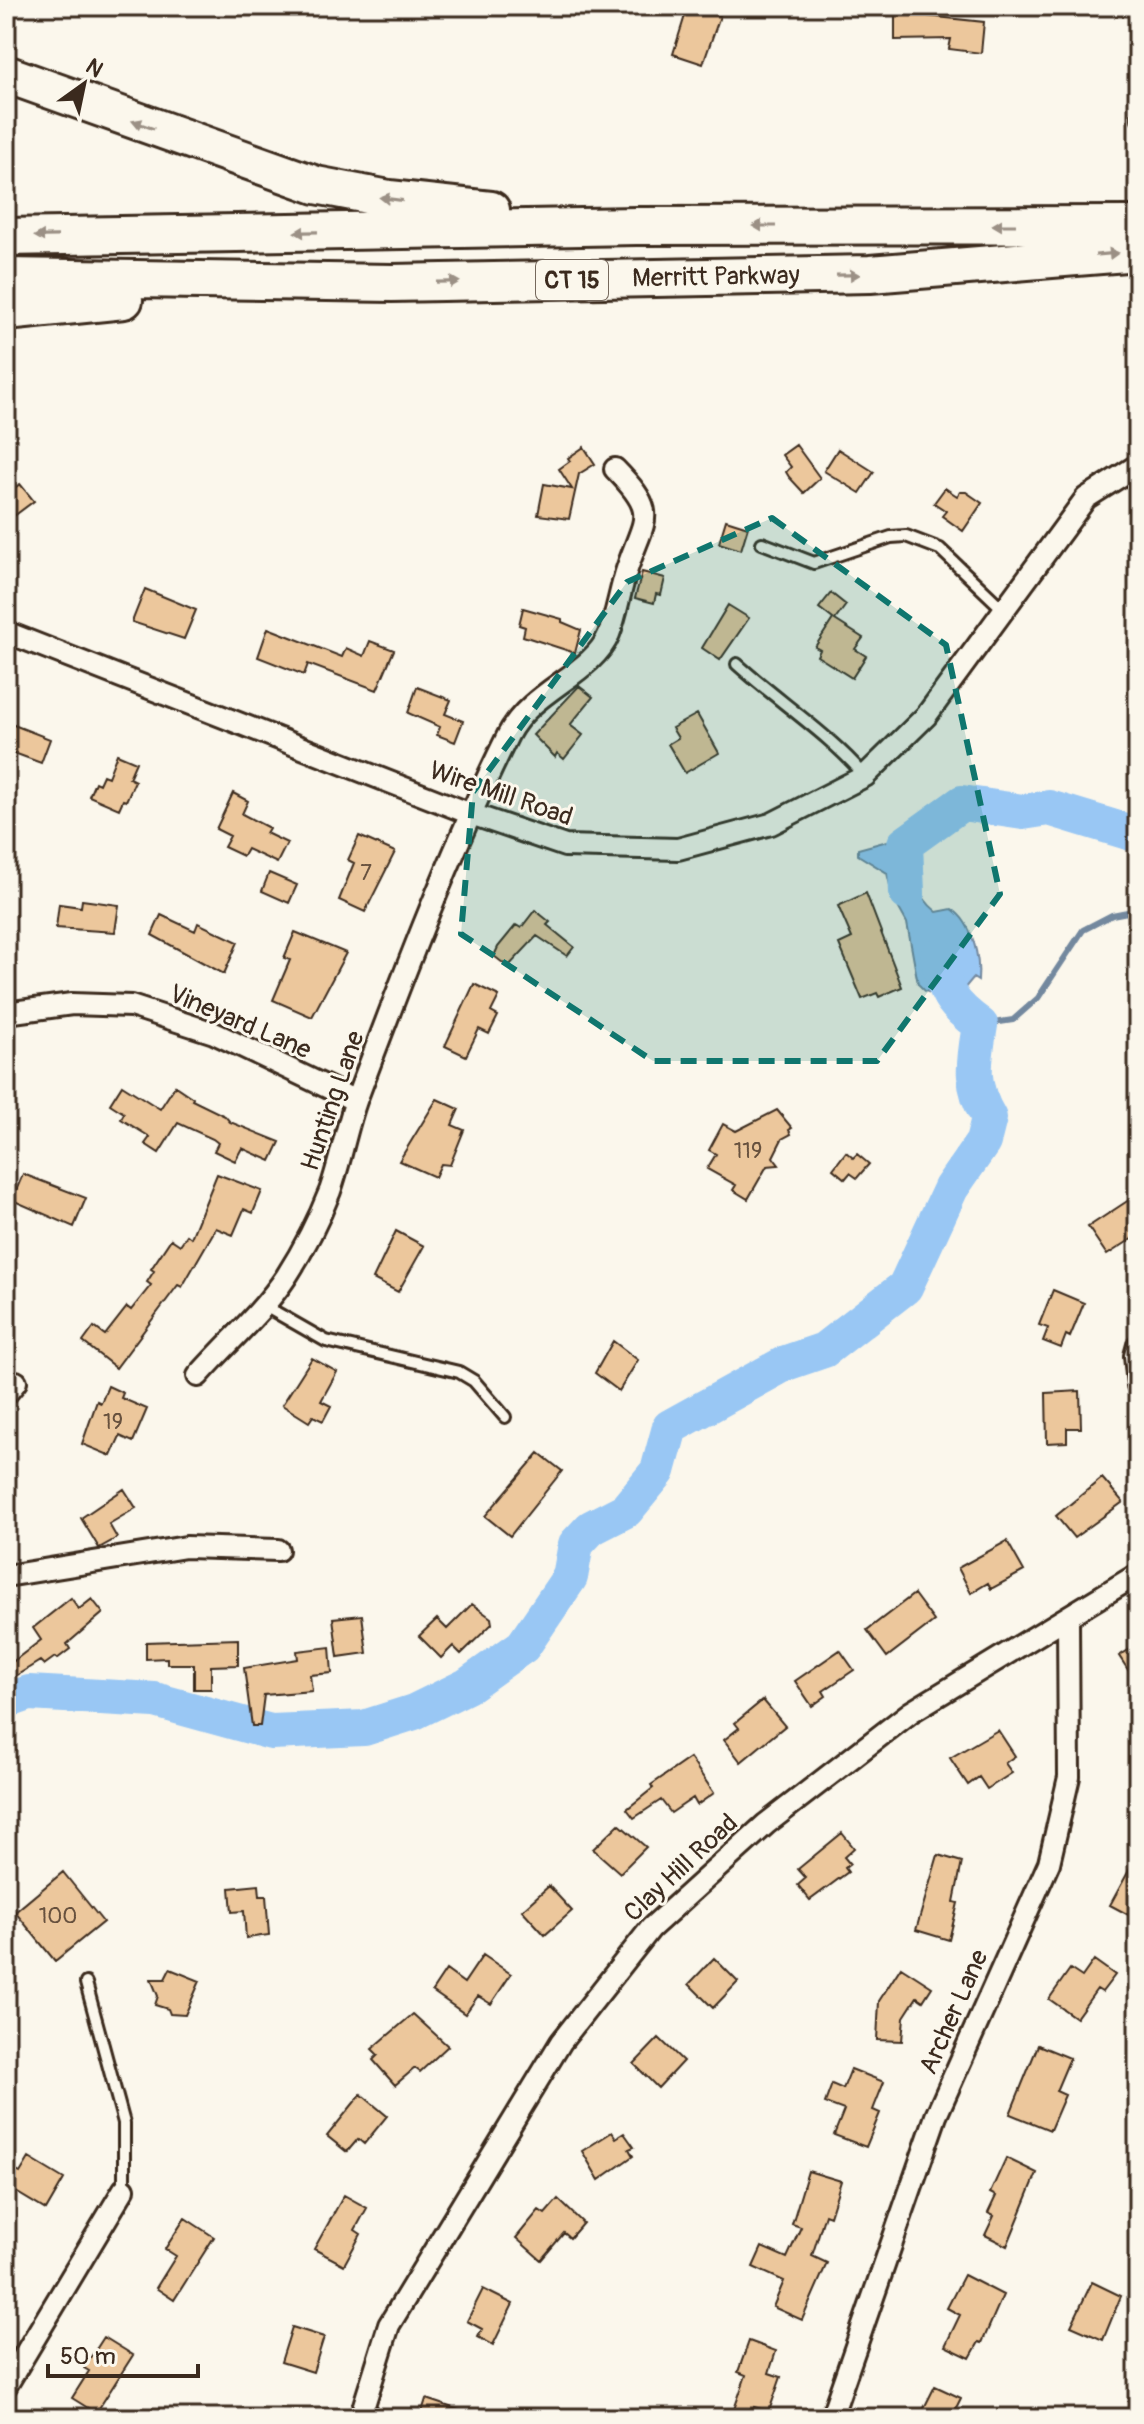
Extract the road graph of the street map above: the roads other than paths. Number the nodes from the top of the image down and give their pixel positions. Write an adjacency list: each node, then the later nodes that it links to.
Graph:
1 (6, 74): 5 (highway, one-way to 1)
2 (1138, 105): 3 (lane)
3 (1138, 119)
4 (1138, 225): 5 (highway, Merritt Parkway / CT 15, one-way to 5)
5 (636, 226): 6 (highway, Merritt Parkway / CT 15, one-way to 6)
6 (6, 237)
7 (1138, 252): 9 (highway, Merritt Parkway / CT 15, one-way to 7)
8 (6, 277): 9 (highway, Merritt Parkway / CT 15)
9 (392, 283): 10 (highway)
10 (6, 312)
11 (1138, 465): 14 (street, Wire Mill Road)
12 (615, 469): 18 (street, Hunting Lane)
13 (762, 543): 14 (lane)
14 (1004, 610): 17 (street, Wire Mill Road)
15 (6, 632): 18 (street, Wire Mill Road)
16 (737, 664): 17 (lane)
17 (865, 776): 18 (street, Wire Mill Road)
18 (471, 814): 20 (street, Hunting Lane)
19 (6, 1013): 20 (street, Vineyard Lane)
20 (356, 1101): 21 (street, Hunting Lane)
21 (262, 1304): 23 (street, Hunting Lane); 25 (lane)
22 (1138, 1345): 24 (street)
23 (198, 1376)
24 (1138, 1385)
25 (505, 1417)
26 (278, 1550): 28 (street)
27 (1138, 1574): 29 (street, Clay Hill Road)
28 (6, 1576)
29 (1068, 1618): 33 (street, Clay Hill Road); 34 (street, Archer Lane)
30 (86, 1983): 31 (lane)
31 (124, 2189): 32 (street)
32 (6, 2386)
33 (360, 2418)
34 (831, 2418)

